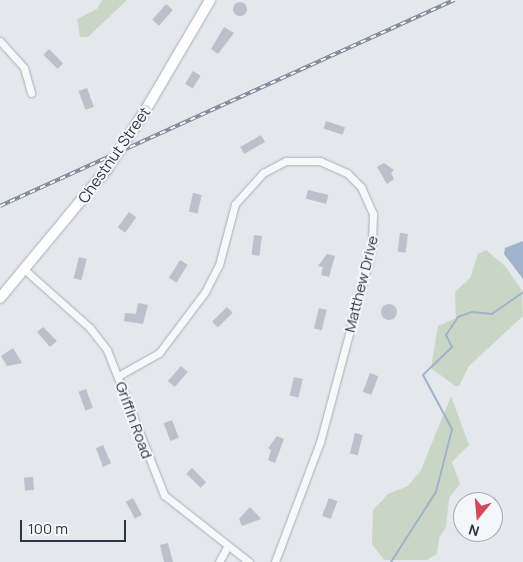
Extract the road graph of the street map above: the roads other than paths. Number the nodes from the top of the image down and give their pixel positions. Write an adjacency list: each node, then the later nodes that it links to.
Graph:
1 (210, 0): 4 (main road, Chestnut Street, bridge)
2 (0, 41): 3 (street)
3 (31, 93)
4 (25, 270): 5 (main road, Chestnut Street); 6 (street, Griffin Road)
5 (0, 298)
6 (118, 376): 7 (street, Griffin Road); 10 (street, Matthew Drive)
7 (227, 547): 8 (street); 9 (street, Griffin Road)
8 (219, 562)
9 (248, 562)
10 (275, 562)

